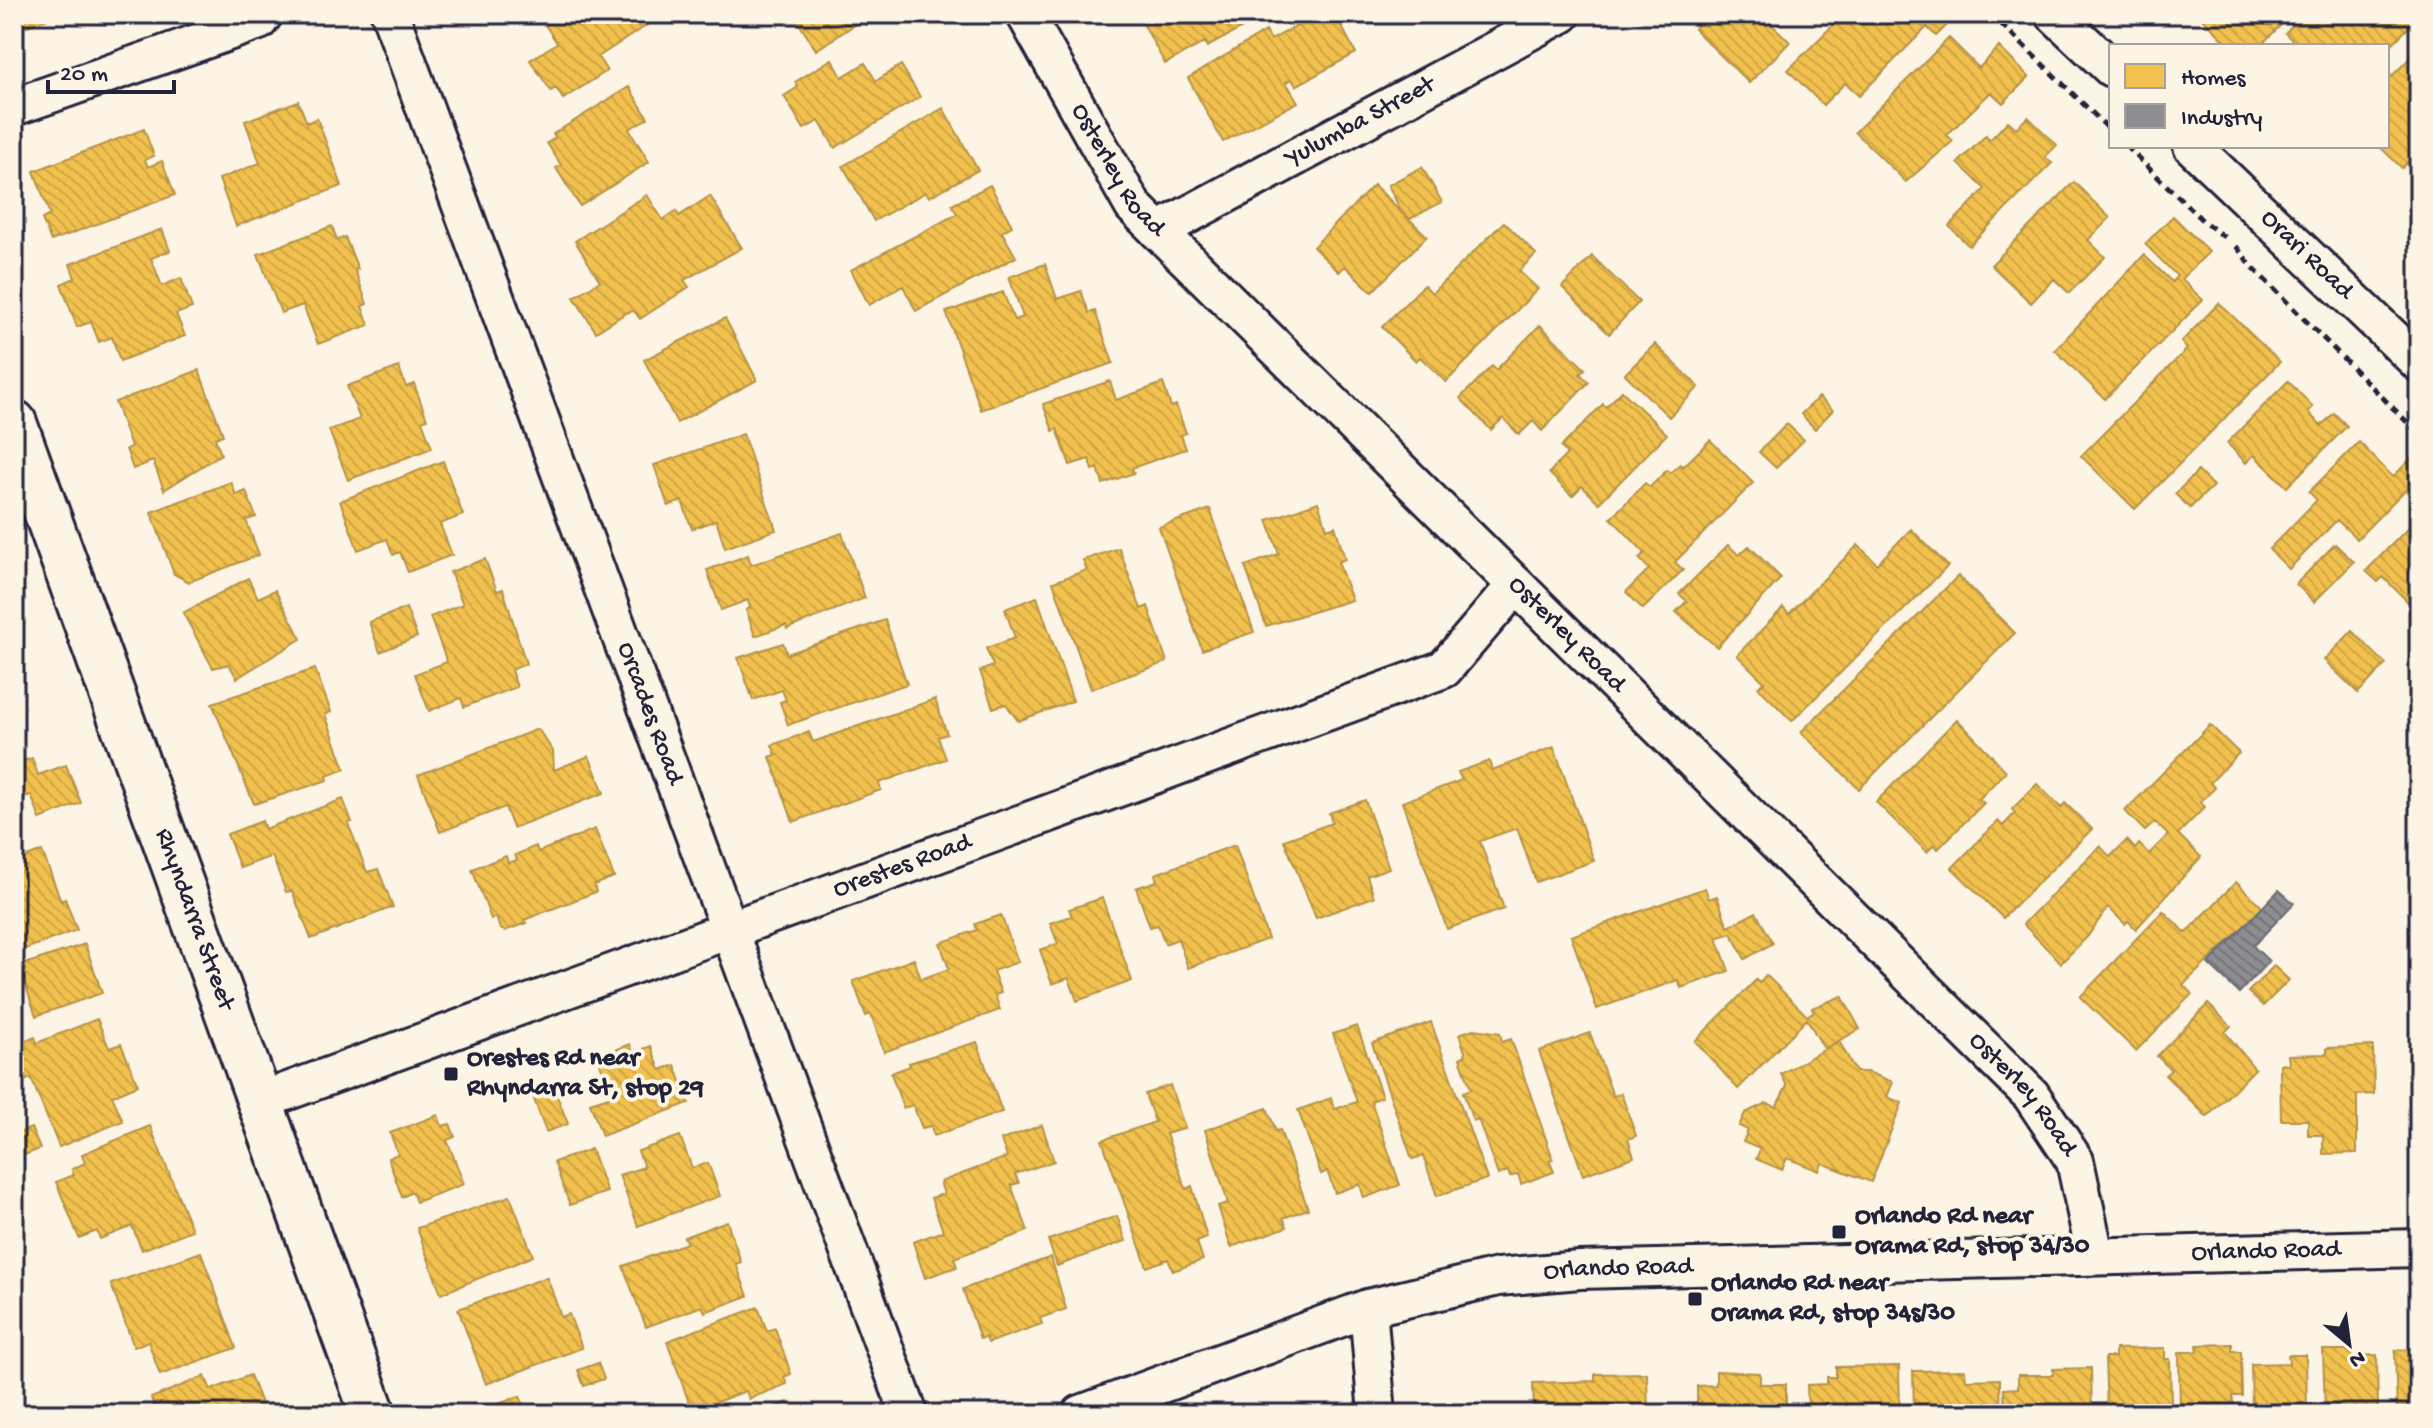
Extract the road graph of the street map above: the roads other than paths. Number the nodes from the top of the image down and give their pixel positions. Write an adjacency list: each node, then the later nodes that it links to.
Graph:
1 (264, 14): 7 (street)
2 (390, 14): 13 (street, Orcades Road)
3 (1025, 14): 9 (street, Osterley Road)
4 (1562, 14): 9 (street, Yulumba Street)
5 (2054, 14): 6 (street)
6 (2109, 66)
7 (14, 107)
8 (2194, 148): 10 (street, Orari Road)
9 (1158, 231): 12 (street, Osterley Road)
10 (2419, 363)
11 (14, 423): 14 (street, Rhyndarra Street)
12 (1515, 586): 13 (street, Orestes Road); 16 (street, Osterley Road)
13 (732, 929): 14 (street, Orestes Road); 19 (street, Orcades Road)
14 (258, 1102): 18 (street, Rhyndarra Street)
15 (2419, 1248): 16 (street, Orlando Road)
16 (2095, 1255): 17 (street, Orlando Road)
17 (1368, 1308): 20 (street, Orlando Road); 21 (street)
18 (373, 1414)
19 (909, 1414)
20 (1081, 1414)
21 (1377, 1414)

